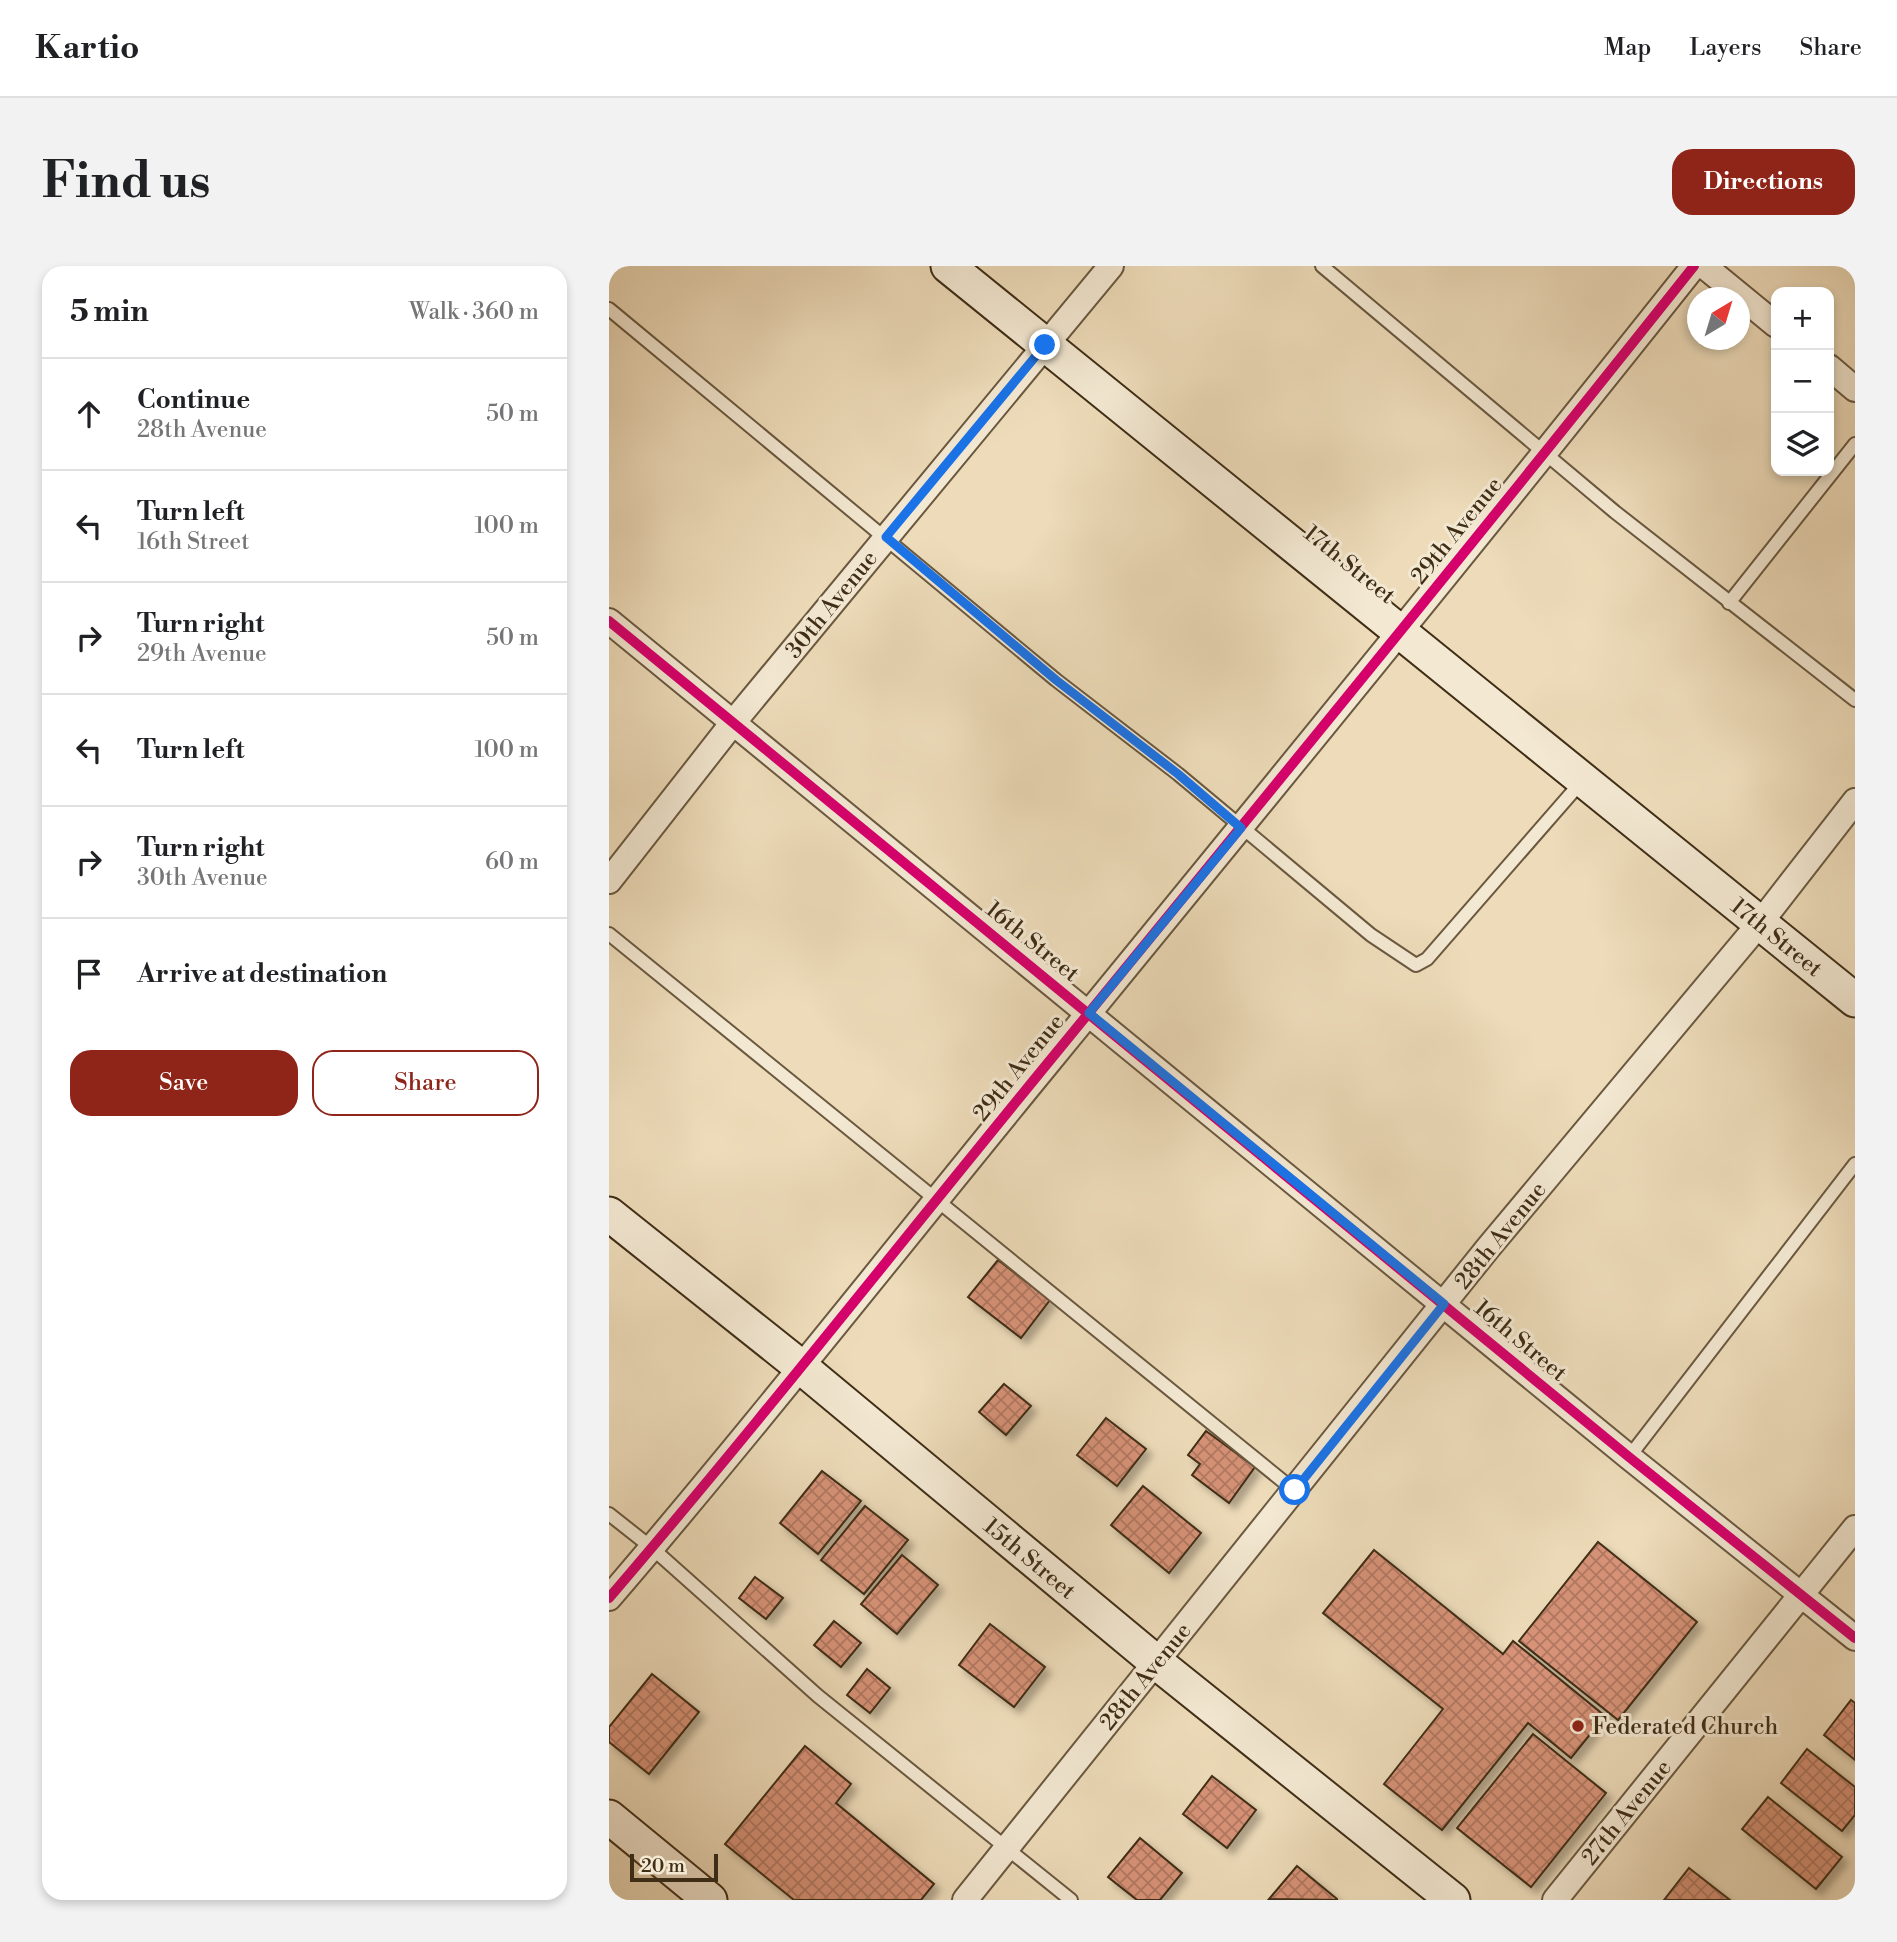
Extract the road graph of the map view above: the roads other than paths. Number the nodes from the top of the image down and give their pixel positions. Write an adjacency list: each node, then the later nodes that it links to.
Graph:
1 (948, 266): 8 (main road, 17th Street)
2 (1111, 266): 8 (street, 30th Avenue)
3 (1322, 266): 12 (lane)
4 (1694, 266): 12 (street, 29th Avenue)
5 (1704, 266): 7 (street)
6 (609, 309): 13 (lane)
7 (1771, 321)
8 (1045, 345): 13 (street, 30th Avenue); 16 (main road, 17th Street)
9 (1834, 372): 10 (street)
10 (1855, 389)
11 (1855, 444): 14 (lane)
12 (1545, 453): 14 (lane); 16 (street, 29th Avenue)
13 (886, 537): 18 (street, 30th Avenue); 21 (lane)
14 (1729, 603): 17 (lane)
15 (609, 621): 18 (street, 16th Street)
16 (1401, 632): 19 (main road, 17th Street); 21 (street, 29th Avenue)
17 (1855, 700)
18 (732, 724): 22 (street, 30th Avenue); 26 (street, 16th Street)
19 (1583, 779): 21 (lane); 23 (main road, 17th Street)
20 (1855, 801): 23 (street, 28th Avenue)
21 (1241, 828): 26 (street, 29th Avenue)
22 (609, 881)
23 (1760, 923): 25 (main road, 17th Street); 30 (street, 28th Avenue)
24 (609, 934): 28 (lane)
25 (1855, 1000)
26 (1089, 1013): 28 (street, 29th Avenue); 30 (street, 16th Street)
27 (1855, 1164): 32 (lane)
28 (936, 1200): 31 (street, 29th Avenue); 33 (lane)
29 (609, 1214): 31 (main road, 15th Street)
30 (1444, 1304): 32 (street, 16th Street); 33 (street, 28th Avenue)
31 (801, 1367): 36 (street, 29th Avenue); 40 (main road, 15th Street)
32 (1629, 1457): 37 (street, 16th Street)
33 (1295, 1490): 40 (street, 28th Avenue)
34 (609, 1514): 36 (lane)
35 (1855, 1528): 37 (street, 27th Avenue)
36 (652, 1548): 38 (street, 29th Avenue); 42 (lane)
37 (1802, 1594): 39 (street, 16th Street); 47 (street, 27th Avenue)
38 (609, 1598)
39 (1855, 1638)
40 (1156, 1662): 42 (street, 28th Avenue); 46 (main road, 15th Street)
41 (609, 1817): 43 (main road)
42 (1007, 1848): 44 (street, 28th Avenue); 45 (lane)
43 (711, 1900)
44 (965, 1900)
45 (1071, 1900)
46 (1453, 1900)
47 (1555, 1900)

